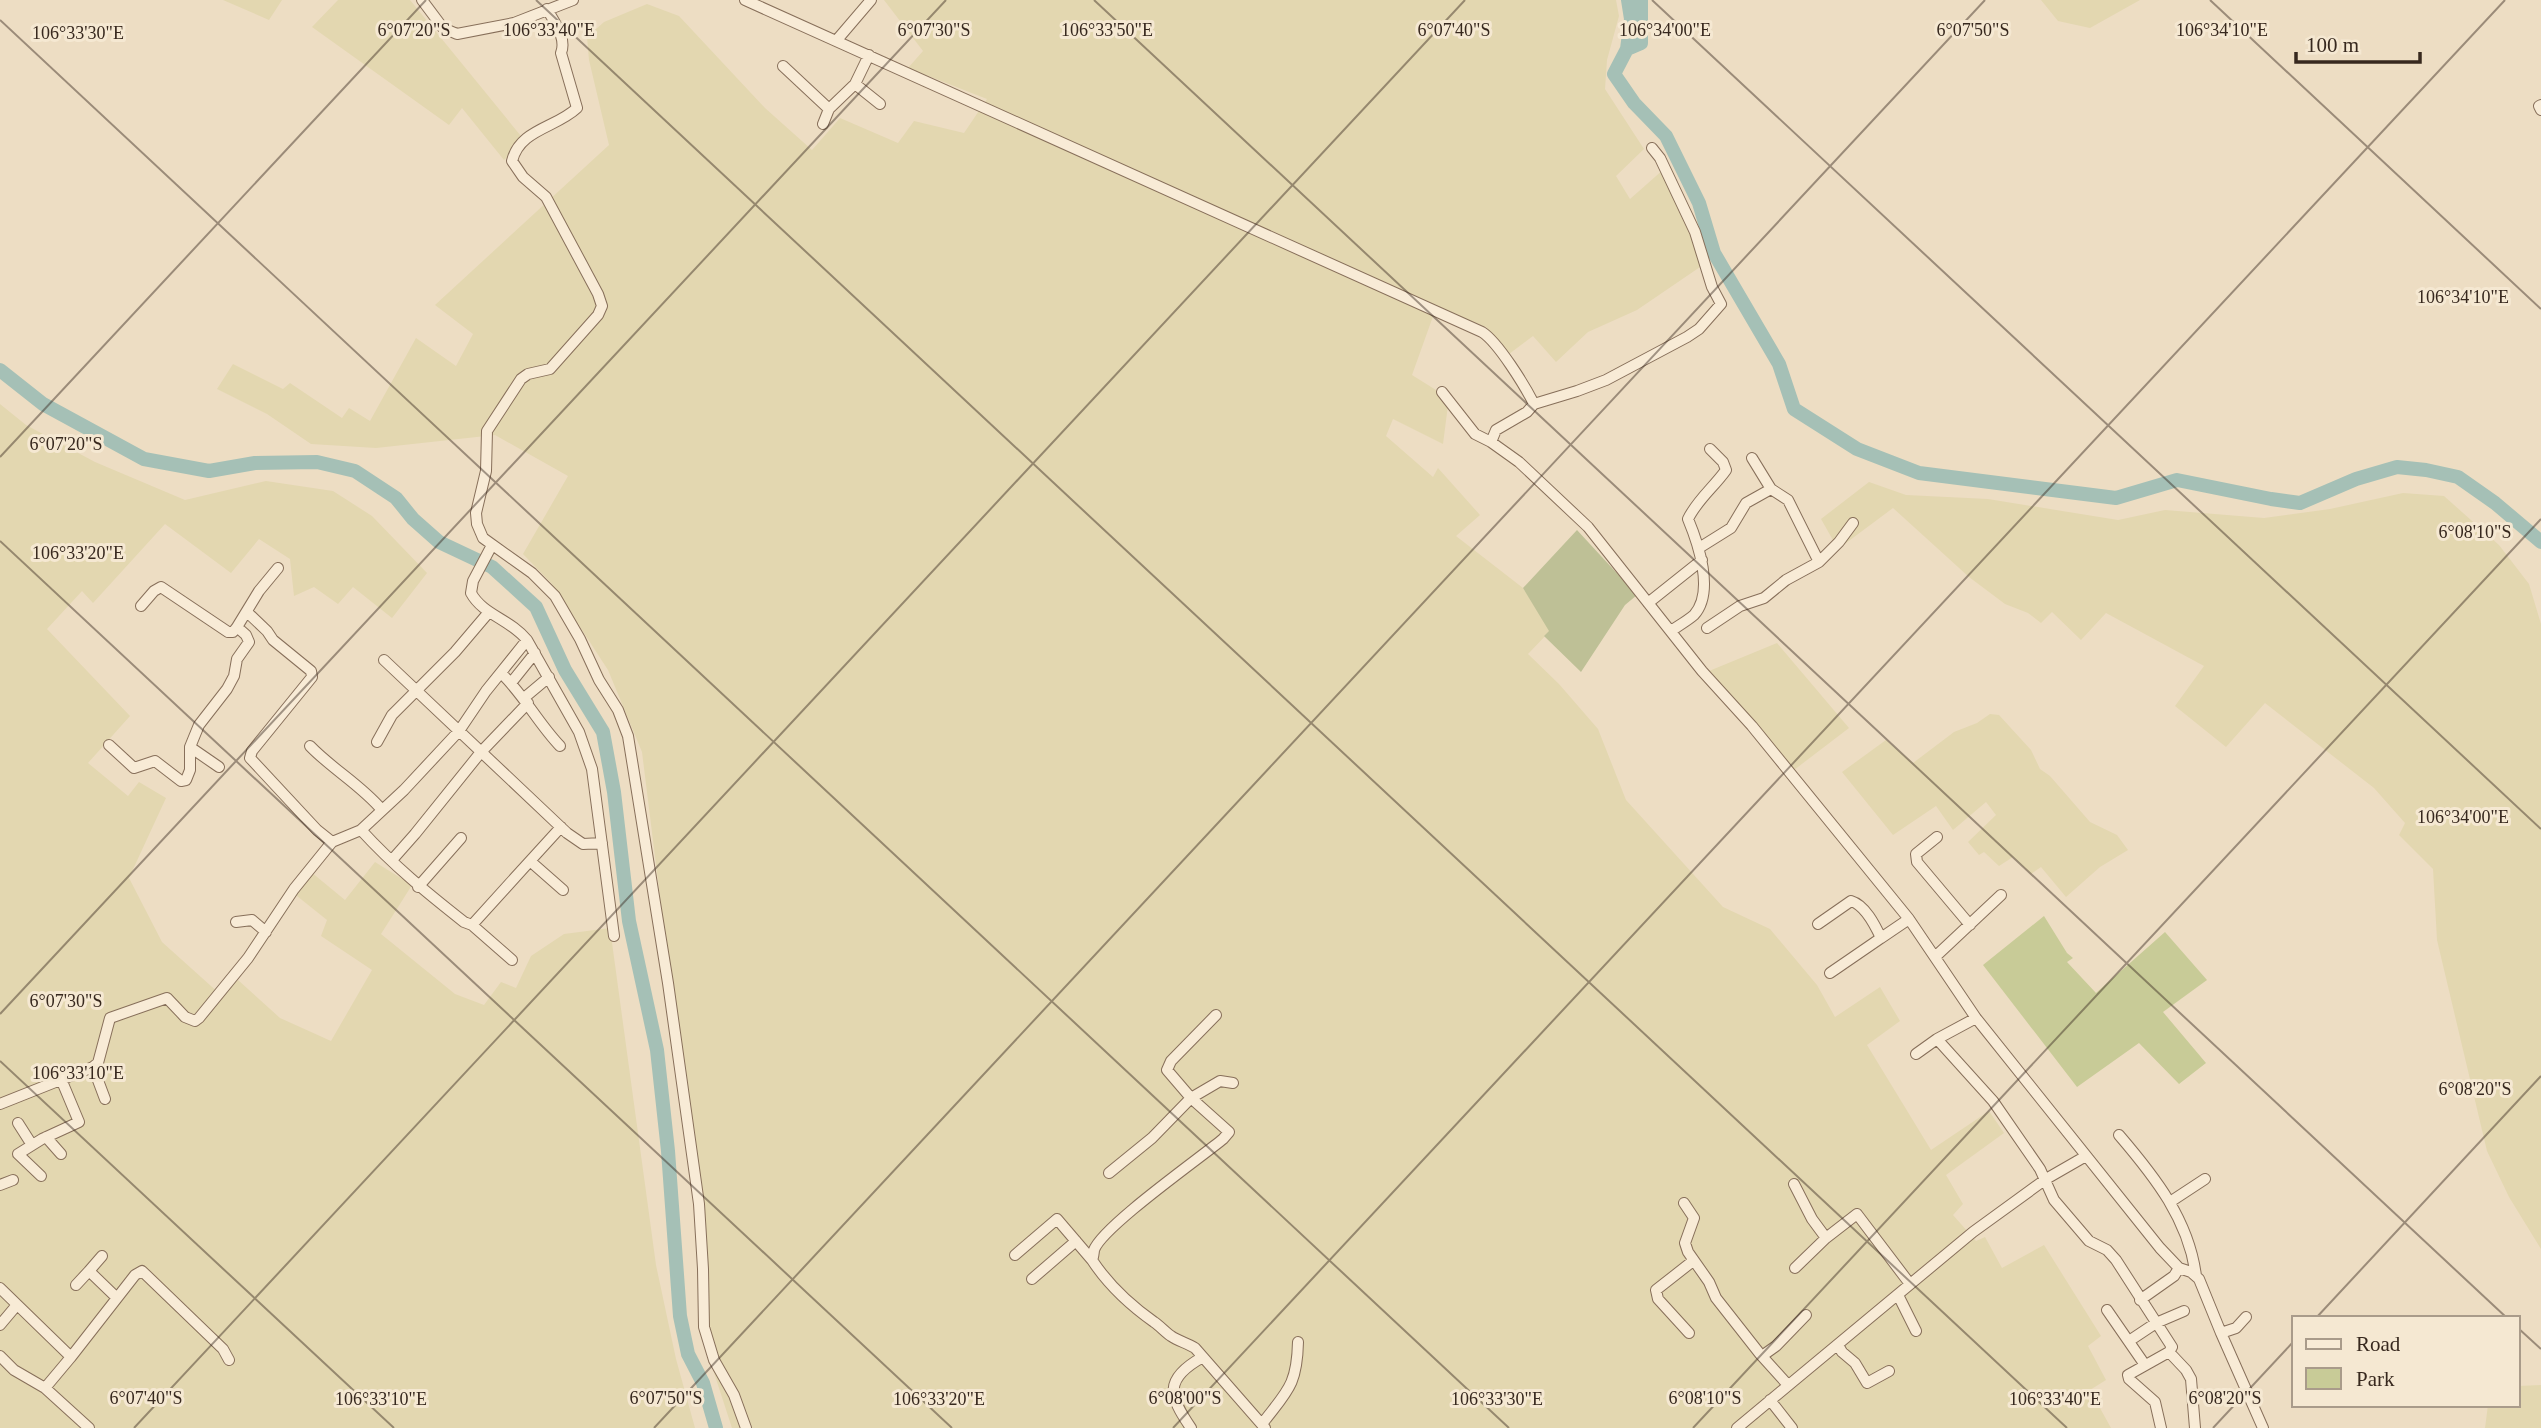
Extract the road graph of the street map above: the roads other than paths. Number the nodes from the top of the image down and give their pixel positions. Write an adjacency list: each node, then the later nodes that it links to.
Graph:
1 (422, 0): 5 (street)
2 (573, 0): 5 (street)
3 (872, 0): 6 (street)
4 (750, 1): 6 (street)
5 (547, 9): 22 (street)
6 (836, 41): 7 (street)
7 (869, 55): 9 (street); 15 (street)
8 (783, 65): 11 (street)
9 (855, 83): 10 (street); 11 (street)
10 (880, 104)
11 (829, 109): 12 (street)
12 (823, 124)
13 (1652, 148): 15 (street)
14 (1443, 391): 16 (street)
15 (1534, 404): 16 (street)
16 (1491, 442): 26 (street)
17 (1710, 449): 21 (street)
18 (1752, 458): 19 (street)
19 (1772, 489): 21 (street); 24 (street)
20 (1853, 523): 24 (street)
21 (1699, 548): 23 (street)
22 (490, 550): 29 (street); 141 (street)
23 (1702, 559): 26 (street); 32 (street)
24 (1819, 562): 30 (street)
25 (278, 568): 28 (street)
26 (1648, 603): 32 (street)
27 (141, 606): 31 (street)
28 (247, 612): 31 (street); 54 (street)
29 (489, 612): 33 (street); 39 (street)
30 (1714, 623)
31 (237, 627): 46 (street)
32 (1671, 631): 61 (street)
33 (527, 640): 34 (street); 36 (street)
34 (535, 653): 37 (street); 38 (street)
35 (384, 660): 39 (street)
36 (500, 673): 38 (street); 41 (street)
37 (549, 677): 40 (street); 55 (street)
38 (511, 683): 40 (street)
39 (417, 692): 41 (street); 42 (street)
40 (526, 700): 45 (street); 47 (street)
41 (459, 731): 47 (street); 49 (street)
42 (377, 742)
43 (109, 744): 46 (street)
44 (310, 746): 49 (street)
45 (560, 746)
46 (190, 747): 48 (street)
47 (481, 752): 50 (street); 56 (street)
48 (219, 767)
49 (382, 810): 51 (street)
50 (561, 827): 55 (street); 57 (street)
51 (362, 830): 54 (street); 56 (street)
52 (1937, 837): 65 (street)
53 (461, 838): 58 (street)
54 (332, 842): 66 (street)
55 (602, 843): 67 (street)
56 (392, 860): 58 (street)
57 (530, 861): 59 (street); 64 (street)
58 (418, 887): 64 (street)
59 (563, 890)
60 (2001, 895): 65 (street)
61 (1909, 919): 68 (street); 69 (street)
62 (236, 922): 66 (street)
63 (1818, 924): 68 (street)
64 (472, 925): 70 (street)
65 (1969, 926): 69 (street)
66 (266, 932): 76 (street)
67 (614, 936)
68 (1881, 938): 71 (street)
69 (1936, 956): 73 (street)
70 (512, 960)
71 (1830, 974)
72 (1216, 1015): 79 (street)
73 (1976, 1018): 74 (street); 89 (street)
74 (1937, 1039): 75 (street); 92 (street)
75 (1916, 1054)
76 (93, 1067): 77 (street); 80 (street)
77 (61, 1079): 81 (street); 83 (street)
78 (1233, 1083): 79 (street)
79 (1191, 1098): 90 (street); 103 (street)
80 (105, 1099)
81 (0, 1104)
82 (18, 1123): 87 (street)
83 (72, 1125): 84 (street); 86 (street)
84 (81, 1135)
85 (2119, 1135): 97 (street)
86 (46, 1137): 87 (street); 88 (street)
87 (32, 1145): 91 (street)
88 (61, 1154)
89 (2086, 1156): 92 (street); 107 (street)
90 (1109, 1173)
91 (41, 1176)
92 (2046, 1179): 109 (street); 114 (street)
93 (2205, 1179): 97 (street)
94 (13, 1180): 96 (street)
95 (1794, 1184): 99 (street)
96 (0, 1185)
97 (2170, 1202): 107 (street)
98 (1684, 1203): 104 (street)
99 (1826, 1238): 105 (street); 109 (street)
100 (1076, 1241): 101 (street); 103 (street); 108 (street)
101 (1015, 1255)
102 (102, 1256): 106 (street)
103 (1093, 1261): 132 (street)
104 (1693, 1261): 123 (street); 130 (street)
105 (1795, 1268)
106 (89, 1270): 110 (street); 113 (street)
107 (2188, 1271): 114 (street); 124 (street)
108 (1031, 1279)
109 (1910, 1284): 112 (street)
110 (76, 1285)
111 (0, 1288): 115 (street)
112 (1898, 1295): 122 (street); 127 (street)
113 (117, 1298): 131 (street); 133 (street)
114 (2140, 1300): 120 (street)
115 (16, 1306): 121 (street); 131 (street)
116 (2107, 1310): 125 (street)
117 (2184, 1311): 120 (street)
118 (1806, 1315): 130 (street)
119 (2246, 1317): 124 (street)
120 (2156, 1324): 125 (street); 128 (street)
121 (0, 1325)
122 (1916, 1331)
123 (1689, 1333)
124 (2221, 1333): 147 (street)
125 (2129, 1341): 134 (street)
126 (1298, 1342): 139 (street)
127 (1838, 1345): 135 (street); 136 (street)
128 (2169, 1352): 134 (street); 146 (street)
129 (0, 1356): 137 (street)
130 (1762, 1356): 136 (street)
131 (71, 1357): 137 (street)
132 (1203, 1357): 139 (street); 142 (street)
133 (229, 1360)
134 (2145, 1365): 145 (street)
135 (1889, 1371)
136 (1788, 1385): 138 (street)
137 (45, 1388): 140 (street)
138 (1770, 1399): 143 (street); 144 (street)
139 (1264, 1426)
140 (89, 1428)
141 (746, 1428)
142 (1191, 1428)
143 (1737, 1428)
144 (1792, 1428)
145 (2161, 1428)
146 (2195, 1428)
147 (2263, 1428)

